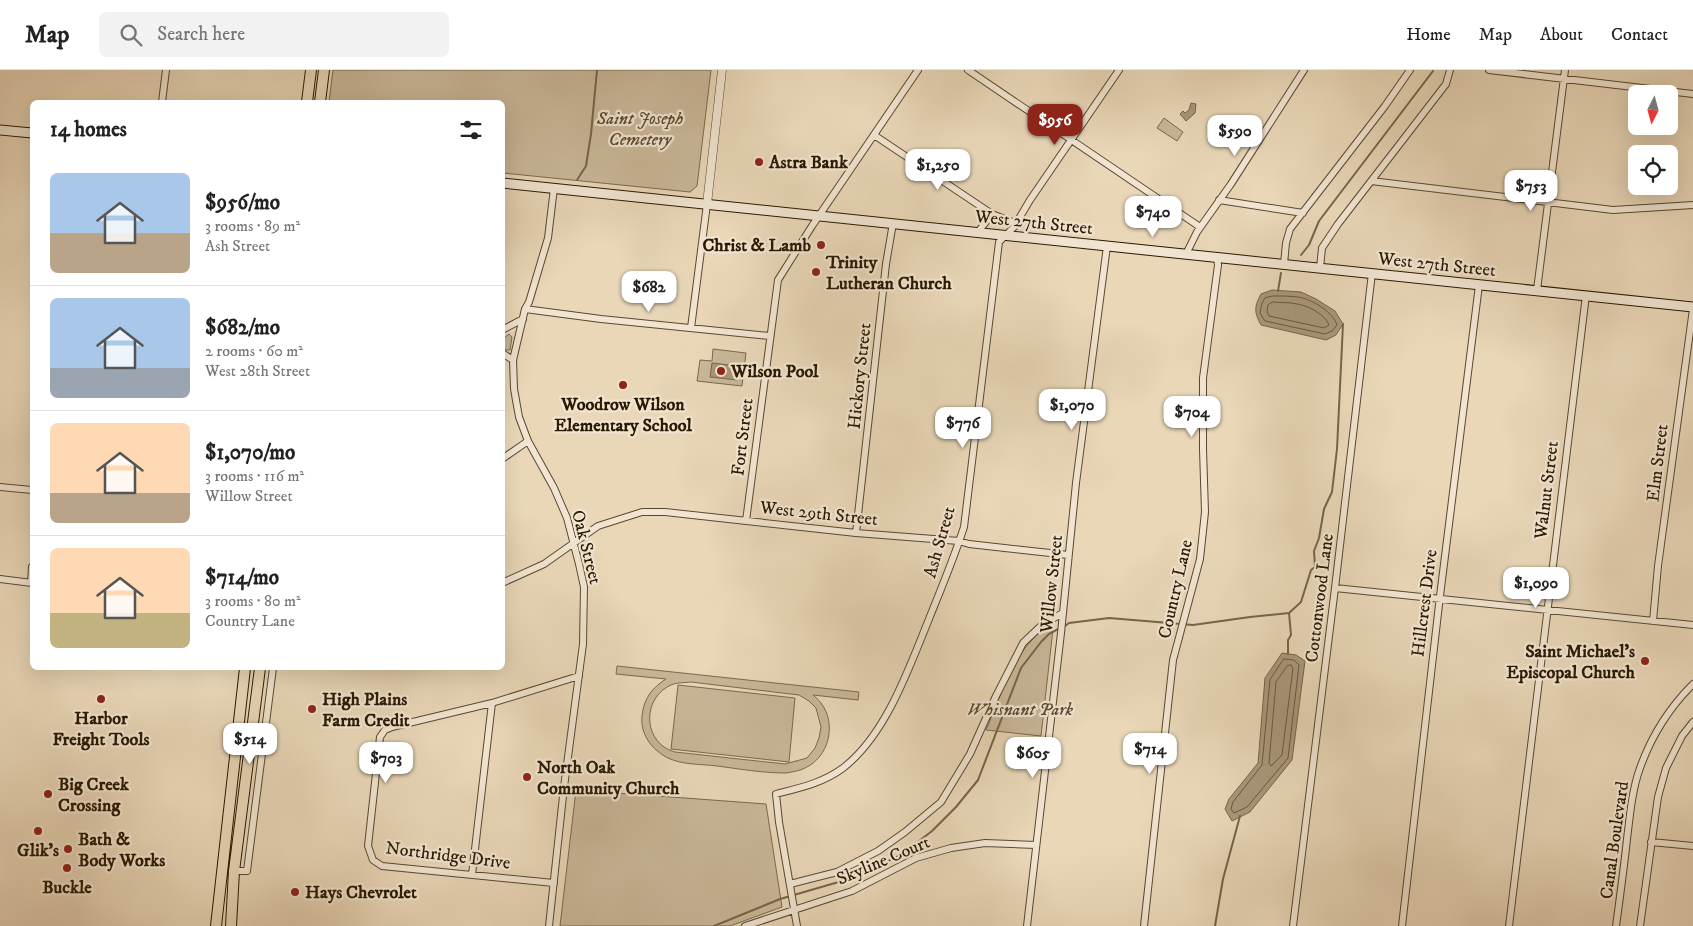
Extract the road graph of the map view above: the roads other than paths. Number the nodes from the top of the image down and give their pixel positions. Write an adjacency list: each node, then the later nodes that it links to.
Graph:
1 (166, 70): 15 (street)
2 (311, 70): 16 (main road)
3 (324, 70): 17 (main road)
4 (722, 70): 26 (street)
5 (918, 70): 20 (street, Fort Street)
6 (968, 70): 21 (street)
7 (1119, 70): 21 (street, Ash Street)
8 (1304, 70): 25 (street)
9 (1410, 70): 29 (street)
10 (1450, 70): 22 (street)
11 (1489, 70): 13 (street)
12 (1565, 70): 13 (street)
13 (1563, 79): 14 (street); 27 (street)
14 (1693, 94)
15 (162, 100)
16 (307, 100)
17 (320, 100)
18 (0, 130): 19 (main road)
19 (30, 133)
20 (874, 135): 30 (street); 31 (street, Fort Street)
21 (1072, 140): 33 (street, Ash Street); 34 (street)
22 (1371, 181): 27 (street); 41 (street)
23 (505, 183): 24 (main road, West 27th Street)
24 (554, 188): 26 (main road, West 27th Street); 47 (street, Oak Street)
25 (1219, 200): 29 (street); 34 (street)
26 (707, 204): 31 (main road, West 27th Street); 50 (street)
27 (1548, 204): 28 (street); 44 (street)
28 (1693, 205)
29 (1303, 213): 40 (street)
30 (992, 214): 33 (street); 35 (street)
31 (820, 216): 32 (main road, West 27th Street); 51 (street, Fort Street)
32 (893, 223): 35 (main road, West 27th Street); 59 (street, Hickory Street)
33 (1016, 223): 36 (street, Ash Street)
34 (1200, 227): 38 (street)
35 (978, 232): 36 (main road, West 27th Street)
36 (1007, 235): 37 (main road, West 27th Street); 60 (street, Ash Street)
37 (1107, 246): 38 (main road, West 27th Street); 62 (street, Willow Street)
38 (1186, 254): 39 (main road, West 27th Street)
39 (1217, 258): 40 (main road, West 27th Street); 93 (street, Country Lane)
40 (1284, 264): 41 (main road, West 27th Street)
41 (1320, 268): 42 (main road, West 27th Street)
42 (1372, 273): 43 (main road, West 27th Street); 66 (street, Cottonwood Lane)
43 (1479, 285): 44 (main road, West 27th Street); 67 (street, Hillcrest Drive)
44 (1537, 290): 45 (main road, West 27th Street)
45 (1586, 295): 46 (main road, West 27th Street); 68 (street, Walnut Street)
46 (1693, 308): 70 (street, Elm Street)
47 (525, 310): 48 (street, Oak Street); 50 (street)
48 (523, 318): 49 (street); 53 (street, Oak Street)
49 (505, 328)
50 (691, 328): 51 (street)
51 (770, 336): 58 (street, Fort Street)
52 (505, 355): 53 (street)
53 (513, 360): 54 (street, Oak Street)
54 (528, 442): 55 (street); 61 (street, Oak Street)
55 (505, 457)
56 (0, 487): 57 (street)
57 (30, 490)
58 (746, 521): 59 (street, West 29th Street); 61 (street, West 29th Street)
59 (856, 533): 60 (street, West 29th Street)
60 (959, 541): 62 (street, West 29th Street); 85 (street, Ash Street)
61 (574, 543): 64 (street, West 29th Street); 75 (street, Oak Street)
62 (1068, 555): 69 (street, Willow Street)
63 (0, 580): 65 (street)
64 (505, 582)
65 (30, 583)
66 (1335, 588): 67 (street); 94 (street, Cottonwood Lane)
67 (1440, 599): 68 (street); 95 (street, Hillcrest Drive)
68 (1547, 610): 70 (street); 96 (street, Walnut Street)
69 (1063, 616): 80 (street, Willow Street); 85 (street)
70 (1653, 621): 71 (street)
71 (1693, 625)
72 (244, 670): 87 (main road)
73 (260, 670): 82 (main road)
74 (273, 670): 82 (street)
75 (579, 676): 77 (street, Northridge Drive); 84 (street, Oak Street)
76 (1693, 684): 97 (street, Canal Boulevard)
77 (492, 703): 83 (street); 83 (street, Northridge Drive)
78 (1693, 722): 79 (street, Canal Boulevard)
79 (1651, 842): 81 (street); 98 (street, Canal Boulevard)
80 (1036, 845): 86 (street, Skyline Court); 92 (street, Willow Street)
81 (1693, 846)
82 (234, 871): 88 (main road)
83 (472, 875): 84 (street, Northridge Drive)
84 (554, 883): 89 (street, Oak Street)
85 (790, 884): 86 (street, Ash Street)
86 (794, 909): 90 (street, Skyline Court); 91 (street, Ash Street)
87 (216, 926)
88 (231, 926)
89 (549, 926)
90 (745, 926)
91 (797, 926)
92 (1027, 926)
93 (1144, 926)
94 (1293, 926)
95 (1402, 926)
96 (1509, 926)
97 (1616, 926)
98 (1640, 926)

